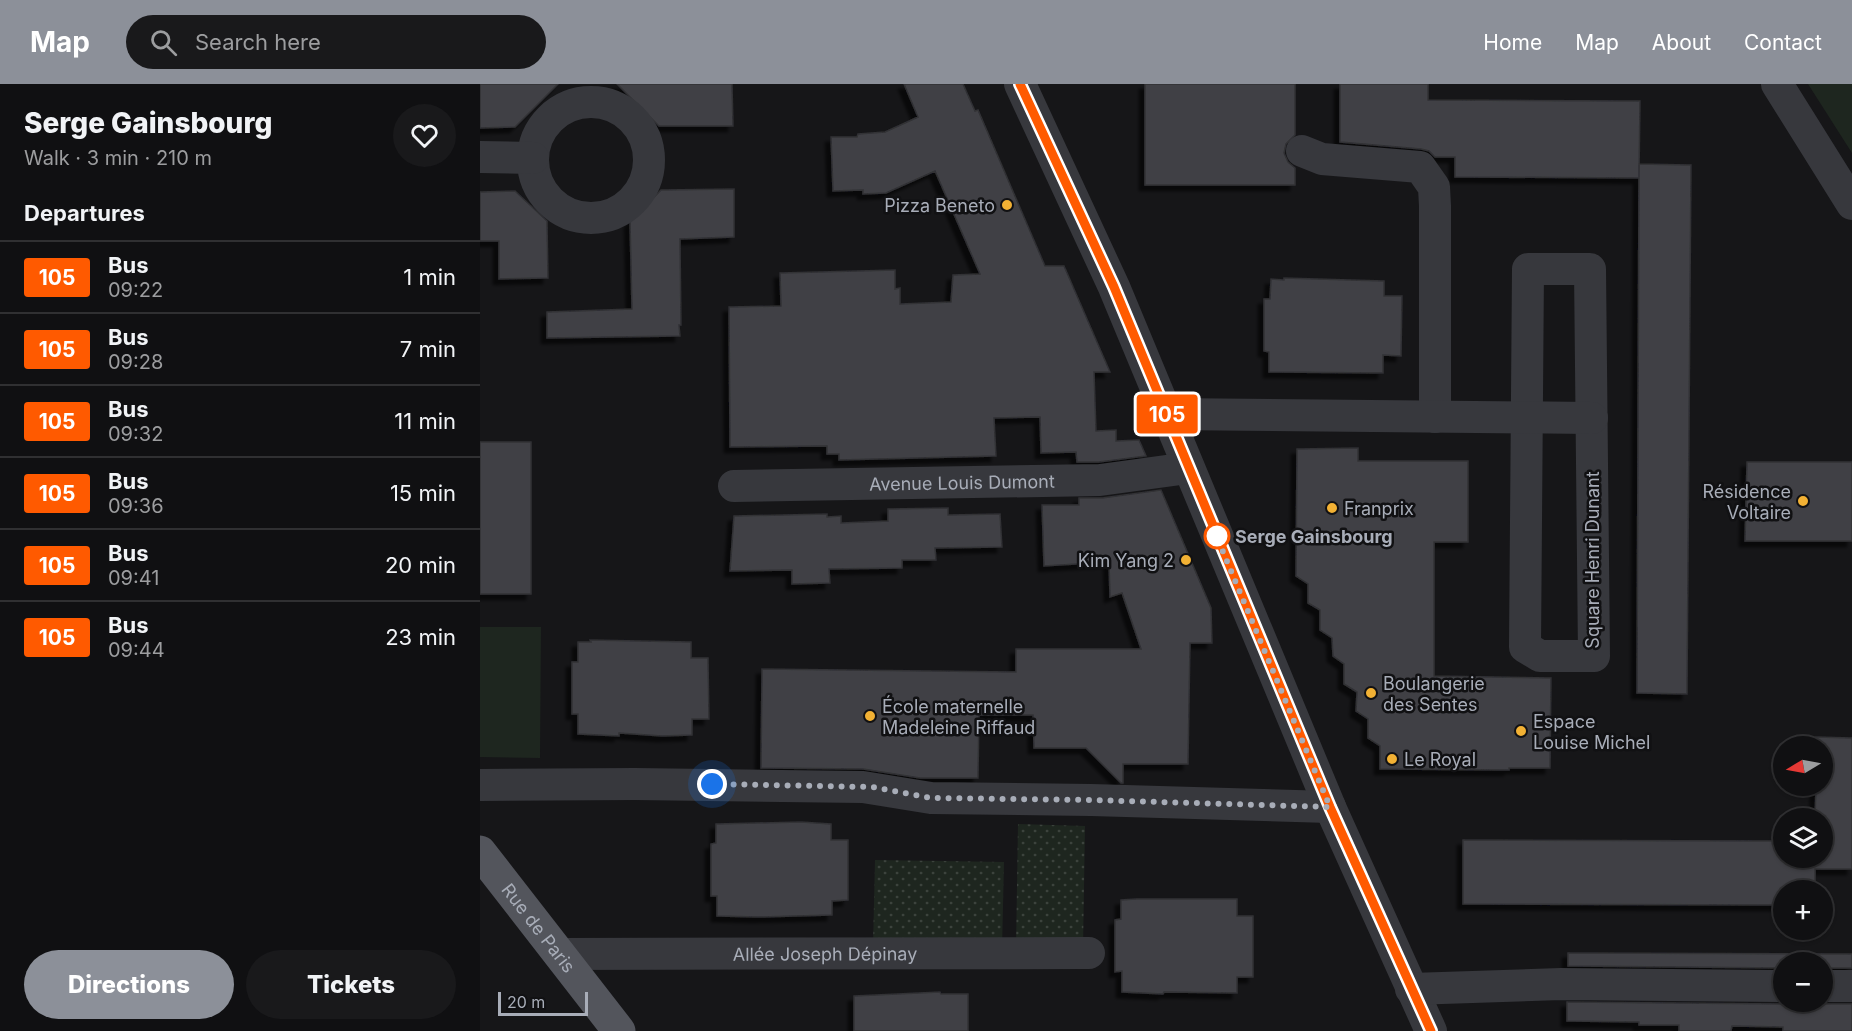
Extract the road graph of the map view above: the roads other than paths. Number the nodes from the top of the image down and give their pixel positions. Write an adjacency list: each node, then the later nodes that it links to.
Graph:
1 (1020, 84): 7 (street)
2 (1777, 84): 6 (street)
3 (1302, 151): 8 (street)
4 (480, 157): 5 (street)
5 (533, 158)
6 (1852, 204)
7 (1168, 414): 8 (street); 11 (street)
8 (1435, 417): 9 (street)
9 (1528, 417): 10 (street); 10 (street, Square Henri Dunant); 10 (street, Square Henri Dunant)
10 (1592, 418)
11 (1188, 468): 12 (street, Avenue Louis Dumont); 14 (street)
12 (734, 486)
13 (480, 785): 14 (street)
14 (1330, 807): 21 (street)
15 (480, 852): 17 (main road, Rue de Paris)
16 (1089, 953): 17 (street, Allée Joseph Dépinay)
17 (559, 954): 22 (main road, Rue de Paris)
18 (1773, 986): 21 (street)
19 (1833, 986): 20 (street)
20 (1852, 986)
21 (1412, 989): 23 (street)
22 (619, 1031)
23 (1431, 1031)

